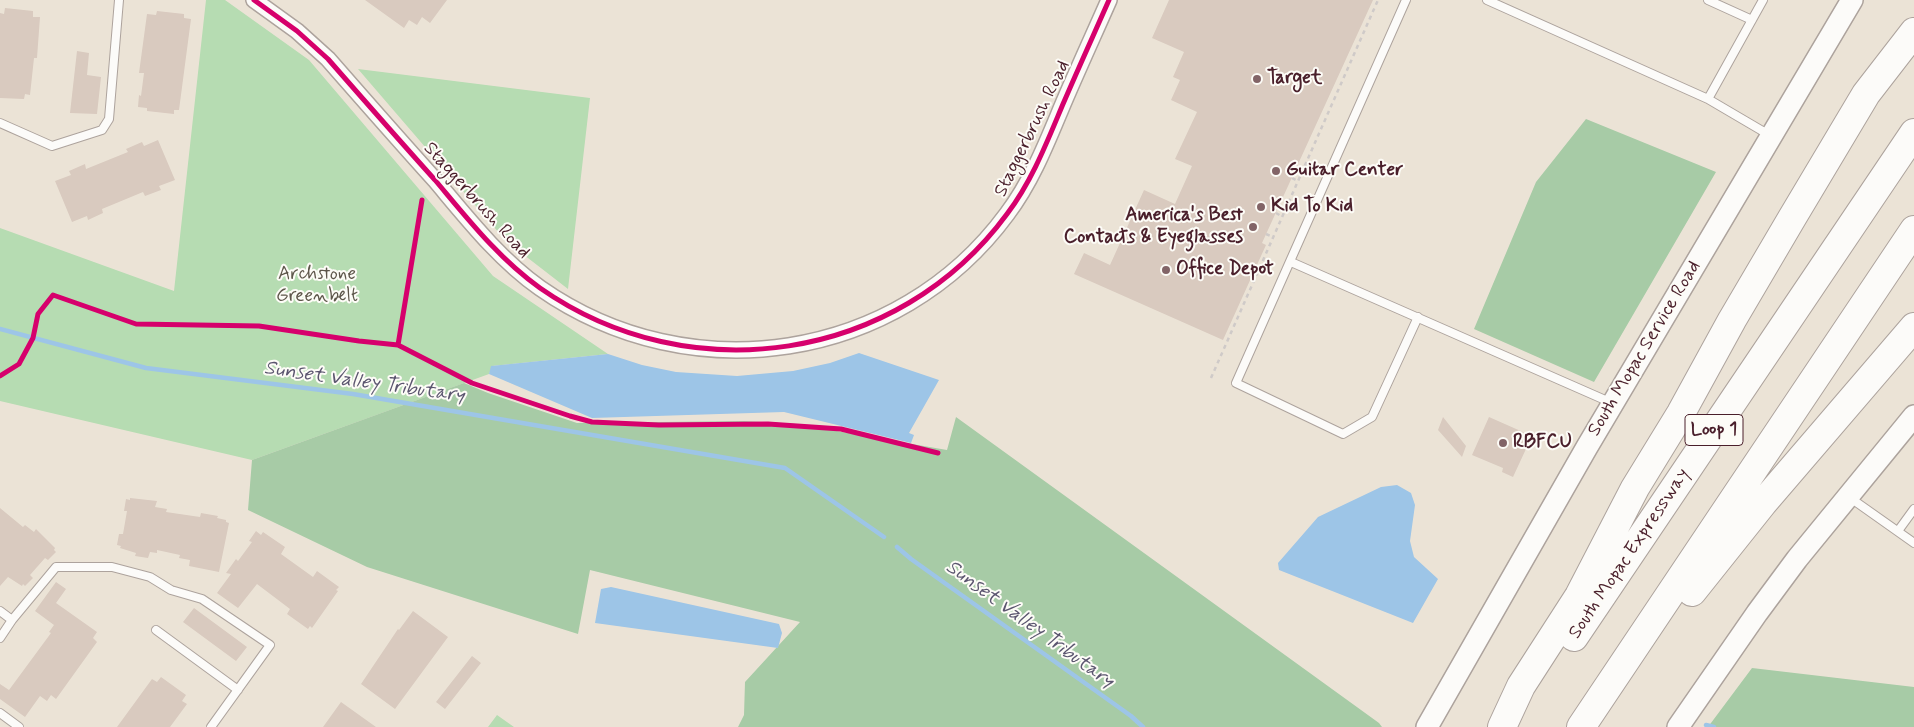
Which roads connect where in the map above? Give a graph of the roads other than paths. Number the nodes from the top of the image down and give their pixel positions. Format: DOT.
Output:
graph roads {
  1 [pos="119,0"];
  2 [pos="254,0"];
  3 [pos="1109,0"];
  4 [pos="1406,0"];
  5 [pos="1487,0"];
  6 [pos="1708,0"];
  7 [pos="1763,0"];
  8 [pos="1852,0"];
  9 [pos="1752,20"];
  10 [pos="1914,32"];
  11 [pos="1708,99"];
  12 [pos="0,123"];
  13 [pos="1914,132"];
  14 [pos="1772,136"];
  15 [pos="1914,230"];
  16 [pos="1291,262"];
  17 [pos="1418,317"];
  18 [pos="1914,327"];
  19 [pos="1612,404"];
  20 [pos="1914,416"];
  21 [pos="1848,496"];
  22 [pos="1914,508"];
  23 [pos="1898,531"];
  24 [pos="1914,543"];
  25 [pos="0,611"];
  26 [pos="12,620"];
  27 [pos="156,630"];
  28 [pos="0,638"];
  29 [pos="1608,689"];
  30 [pos="238,690"];
  31 [pos="0,713"];
  32 [pos="19,727"];
  33 [pos="212,727"];
  34 [pos="1427,727"];
  35 [pos="1502,727"];
  36 [pos="1513,727"];
  37 [pos="1581,727"];
  38 [pos="1678,727"];
  1 -- 12 [label="lane"];
  2 -- 3 [label="street, Staggerbrush Road"];
  4 -- 16 [label="lane"];
  5 -- 11 [label="lane"];
  6 -- 9 [label="lane"];
  7 -- 9 [label="lane"];
  8 -- 14 [label="main road, South Mopac Service Road"];
  9 -- 11 [label="lane"];
  10 -- 35 [label="highway"];
  11 -- 14 [label="lane"];
  13 -- 36 [label="highway, South Mopac Expressway / Loop 1"];
  14 -- 19 [label="main road, South Mopac Service Road"];
  15 -- 29 [label="highway, Loop 1"];
  16 -- 17 [label="lane"];
  16 -- 17 [label="lane"];
  17 -- 19 [label="lane"];
  18 -- 29 [label="highway"];
  19 -- 34 [label="main road, South Mopac Service Road"];
  20 -- 21 [label="main road"];
  21 -- 23 [label="lane"];
  21 -- 38 [label="main road"];
  22 -- 23 [label="lane"];
  23 -- 24 [label="lane"];
  25 -- 26 [label="lane"];
  26 -- 28 [label="lane"];
  26 -- 30 [label="lane"];
  27 -- 30 [label="lane"];
  29 -- 37 [label="highway, Loop 1"];
  30 -- 33 [label="lane"];
  31 -- 32 [label="lane"];
}
